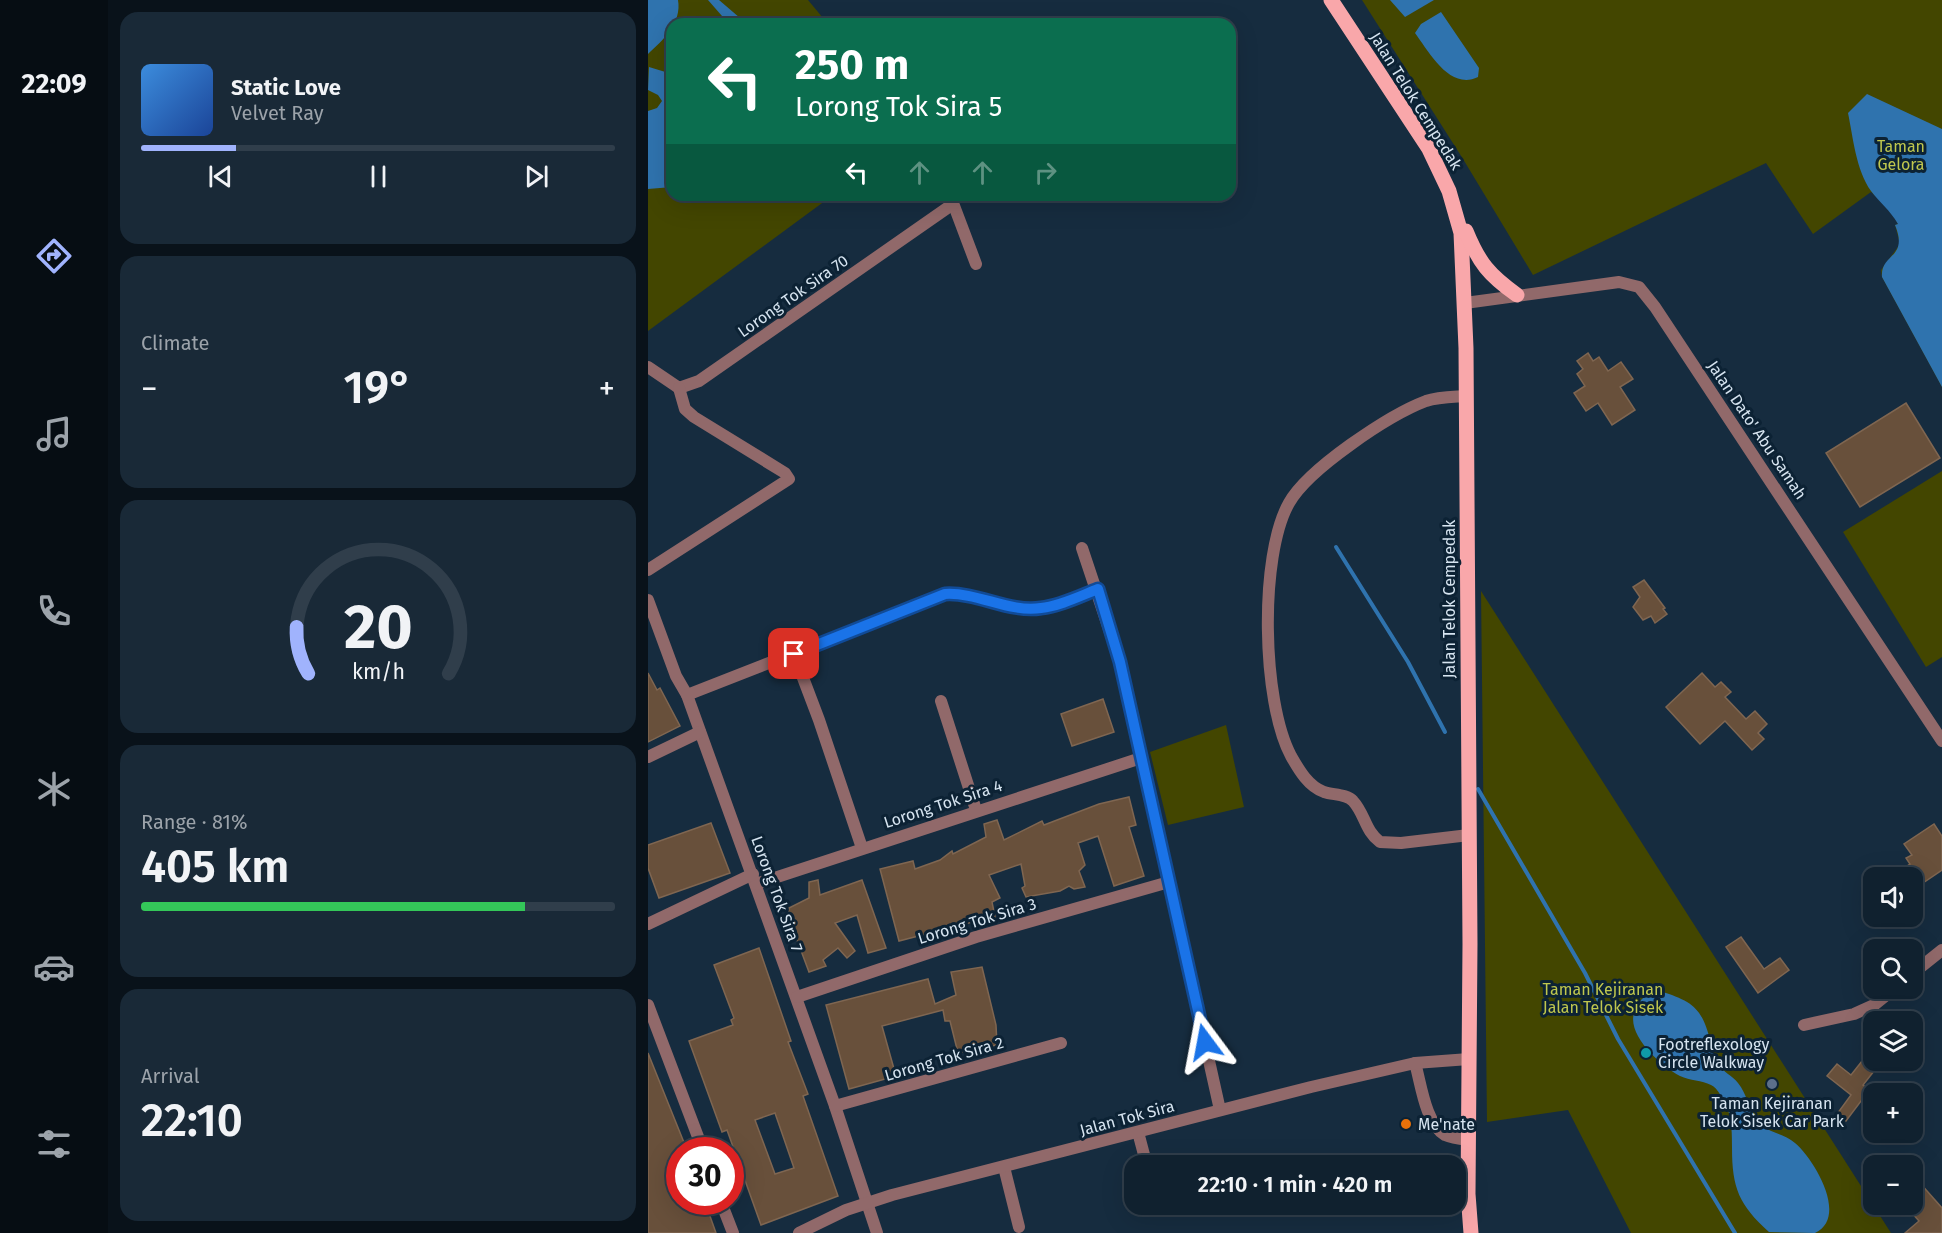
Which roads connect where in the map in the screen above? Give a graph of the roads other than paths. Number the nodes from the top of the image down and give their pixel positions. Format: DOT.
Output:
graph roads {
  1 [pos="1331,0"];
  2 [pos="948,201"];
  3 [pos="952,201"];
  4 [pos="1457,212"];
  5 [pos="976,264"];
  6 [pos="1517,295"];
  7 [pos="1465,303"];
  8 [pos="648,367"];
  9 [pos="679,388"];
  10 [pos="1466,396"];
  11 [pos="1082,548"];
  12 [pos="648,570"];
  13 [pos="1098,589"];
  14 [pos="648,600"];
  15 [pos="650,615"];
  16 [pos="794,654"];
  17 [pos="687,695"];
  18 [pos="941,701"];
  19 [pos="700,732"];
  20 [pos="1942,741"];
  21 [pos="648,757"];
  22 [pos="1141,758"];
  23 [pos="976,810"];
  24 [pos="1468,835"];
  25 [pos="862,848"];
  26 [pos="755,879"];
  27 [pos="1169,882"];
  28 [pos="648,924"];
  29 [pos="1942,950"];
  30 [pos="1923,965"];
  31 [pos="797,997"];
  32 [pos="1881,999"];
  33 [pos="648,1005"];
  34 [pos="1804,1025"];
  35 [pos="1061,1043"];
  36 [pos="1469,1059"];
  37 [pos="1415,1063"];
  38 [pos="835,1106"];
  39 [pos="1220,1110"];
  40 [pos="1138,1132"];
  41 [pos="698,1137"];
  42 [pos="1469,1140"];
  43 [pos="1144,1155"];
  44 [pos="1004,1167"];
  45 [pos="867,1203"];
  46 [pos="727,1215"];
  47 [pos="1019,1227"];
  48 [pos="733,1233"];
  49 [pos="799,1233"];
  50 [pos="877,1233"];
  51 [pos="1471,1233"];
  1 -- 4 [label="main road, Jalan Telok Cempedak"];
  2 -- 9 [label="street, Lorong Tok Sira 70"];
  3 -- 5 [label="street"];
  4 -- 6 [label="main road"];
  4 -- 7 [label="main road, Jalan Telok Cempedak"];
  6 -- 7 [label="street, Jalan Dato' Abu Samah"];
  6 -- 20 [label="street, Jalan Dato' Abu Samah"];
  7 -- 10 [label="main road, Jalan Telok Cempedak"];
  8 -- 9 [label="street"];
  9 -- 12 [label="street"];
  10 -- 24 [label="main road, Jalan Telok Cempedak"];
  10 -- 24 [label="street"];
  11 -- 13 [label="street"];
  13 -- 16 [label="street"];
  13 -- 22 [label="street"];
  14 -- 15 [label="street, Lorong Tok Sira 7"];
  15 -- 17 [label="street, Lorong Tok Sira 7"];
  16 -- 17 [label="street"];
  16 -- 25 [label="street"];
  17 -- 19 [label="street, Lorong Tok Sira 7"];
  18 -- 23 [label="street"];
  19 -- 21 [label="street"];
  19 -- 26 [label="street, Lorong Tok Sira 7"];
  22 -- 23 [label="street, Lorong Tok Sira 4"];
  22 -- 27 [label="street"];
  23 -- 25 [label="street, Lorong Tok Sira 4"];
  24 -- 36 [label="main road, Jalan Telok Cempedak"];
  25 -- 26 [label="street, Lorong Tok Sira 4"];
  26 -- 28 [label="street, Lorong Tok Sira 4"];
  26 -- 31 [label="street, Lorong Tok Sira 7"];
  27 -- 31 [label="street, Lorong Tok Sira 3"];
  27 -- 39 [label="street"];
  29 -- 30 [label="street"];
  31 -- 38 [label="street, Lorong Tok Sira 7"];
  32 -- 34 [label="street"];
  33 -- 41 [label="street"];
  35 -- 38 [label="street, Lorong Tok Sira 2"];
  36 -- 37 [label="street, Jalan Tok Sira"];
  36 -- 42 [label="main road, Jalan Telok Cempedak"];
  37 -- 39 [label="street, Jalan Tok Sira"];
  37 -- 42 [label="street"];
  38 -- 45 [label="street, Lorong Tok Sira 7"];
  39 -- 40 [label="street, Jalan Tok Sira"];
  40 -- 43 [label="street"];
  40 -- 44 [label="street, Jalan Tok Sira"];
  42 -- 51 [label="main road, Jalan Telok Cempedak"];
  44 -- 45 [label="street, Jalan Tok Sira"];
  44 -- 47 [label="street"];
  45 -- 49 [label="street, Jalan Tok Sira"];
  45 -- 50 [label="street, Lorong Tok Sira 7"];
  46 -- 48 [label="street"];
}
